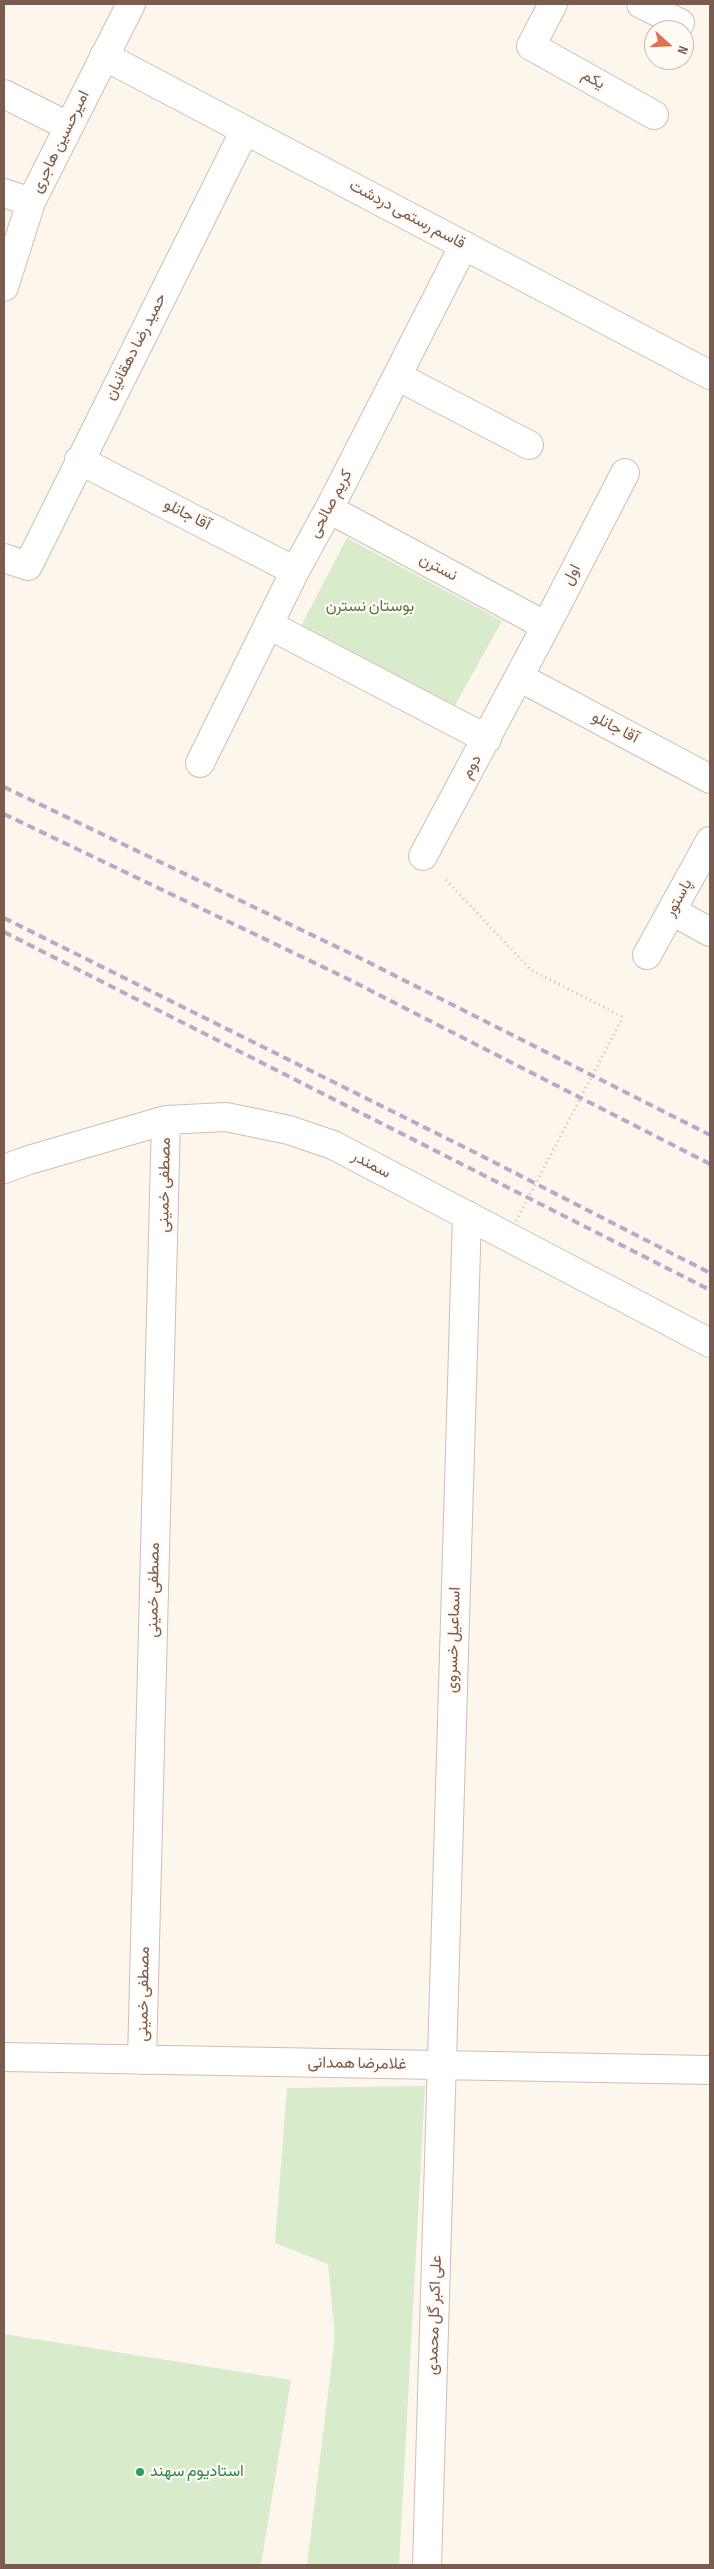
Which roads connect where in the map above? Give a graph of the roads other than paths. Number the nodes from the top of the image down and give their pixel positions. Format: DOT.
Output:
graph roads {
  1 [pos="553,4"];
  2 [pos="641,4"];
  3 [pos="128,5"];
  4 [pos="674,20"];
  5 [pos="104,56"];
  6 [pos="4,94"];
  7 [pos="654,115"];
  8 [pos="68,126"];
  9 [pos="245,130"];
  10 [pos="4,193"];
  11 [pos="31,202"];
  12 [pos="464,245"];
  13 [pos="4,287"];
  14 [pos="710,375"];
  15 [pos="397,376"];
  16 [pos="529,445"];
  17 [pos="79,460"];
  18 [pos="625,473"];
  19 [pos="329,509"];
  20 [pos="16,562"];
  21 [pos="295,571"];
  22 [pos="269,625"];
  23 [pos="546,626"];
  24 [pos="519,676"];
  25 [pos="487,739"];
  26 [pos="200,763"];
  27 [pos="710,779"];
  28 [pos="710,841"];
  29 [pos="423,856"];
  30 [pos="672,911"];
  31 [pos="710,932"];
  32 [pos="647,955"];
  33 [pos="166,1120"];
  34 [pos="4,1169"];
  35 [pos="467,1215"];
  36 [pos="710,1343"];
  37 [pos="4,2057"];
  38 [pos="142,2060"];
  39 [pos="442,2065"];
  40 [pos="710,2070"];
  41 [pos="427,2565"];
  1 -- 7 [label="street, یکم"];
  2 -- 4 [label="street"];
  3 -- 5 [label="street, امیرحسین هاجری"];
  5 -- 8 [label="street, امیرحسین هاجری"];
  5 -- 9 [label="street, قاسم رستمی دردشت"];
  6 -- 8 [label="street"];
  8 -- 11 [label="street, امیرحسین هاجری"];
  9 -- 12 [label="street, قاسم رستمی دردشت"];
  9 -- 17 [label="street, حمید رضا دهقانیان"];
  10 -- 11 [label="street"];
  11 -- 13 [label="street, امیرحسین هاجری"];
  12 -- 14 [label="street, قاسم رستمی دردشت"];
  12 -- 15 [label="street, کریم صالحی"];
  15 -- 16 [label="street"];
  15 -- 19 [label="street, کریم صالحی"];
  17 -- 20 [label="street, حمید رضا دهقانیان"];
  17 -- 21 [label="street, آقا جانلو"];
  18 -- 23 [label="street, اول"];
  19 -- 21 [label="street, کریم صالحی"];
  19 -- 23 [label="street, نسترن"];
  21 -- 22 [label="street, کریم صالحی"];
  22 -- 25 [label="street"];
  22 -- 26 [label="street, کریم صالحی"];
  23 -- 24 [label="street, اول"];
  24 -- 25 [label="street, دوم"];
  24 -- 27 [label="street, آقا جانلو"];
  25 -- 29 [label="street, دوم"];
  28 -- 30 [label="street, پاستور"];
  30 -- 31 [label="street"];
  30 -- 32 [label="street, پاستور"];
  33 -- 34 [label="street, سمندر"];
  33 -- 35 [label="street, سمندر"];
  33 -- 38 [label="street, مصطفی خمینی"];
  35 -- 36 [label="street, سمندر"];
  35 -- 39 [label="street, اسماعیل خسروی"];
  37 -- 38 [label="street, غلامرضا همدانی"];
  38 -- 39 [label="street, غلامرضا همدانی"];
  39 -- 40 [label="street, غلامرضا همدانی"];
  39 -- 41 [label="street, علی اکبر گل محمدی"];
}
